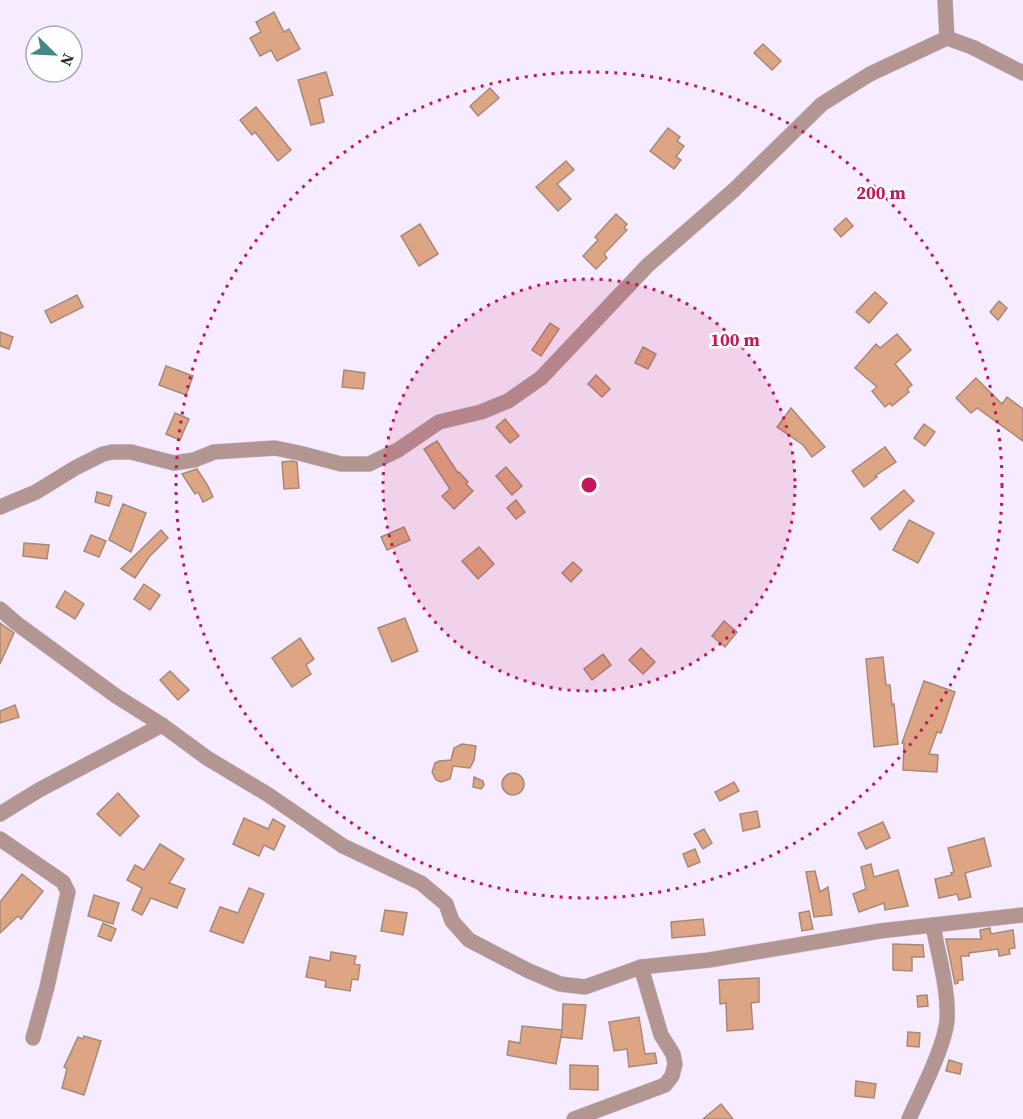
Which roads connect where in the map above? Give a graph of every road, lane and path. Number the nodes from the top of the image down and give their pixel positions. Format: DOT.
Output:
graph roads {
  1 [pos="945,0"];
  2 [pos="947,38"];
  3 [pos="1023,73"];
  4 [pos="0,507"];
  5 [pos="0,609"];
  6 [pos="162,725"];
  7 [pos="0,814"];
  8 [pos="0,838"];
  9 [pos="1023,915"];
  10 [pos="933,925"];
  11 [pos="641,967"];
  12 [pos="33,1038"];
  13 [pos="574,1119"];
  14 [pos="909,1119"];
  1 -- 2 [label="street"];
  2 -- 3 [label="street"];
  2 -- 4 [label="street"];
  5 -- 6 [label="street"];
  6 -- 7 [label="street"];
  6 -- 11 [label="street"];
  8 -- 12 [label="street"];
  9 -- 10 [label="street"];
  10 -- 11 [label="street"];
  10 -- 14 [label="street"];
  11 -- 13 [label="street"];
}
